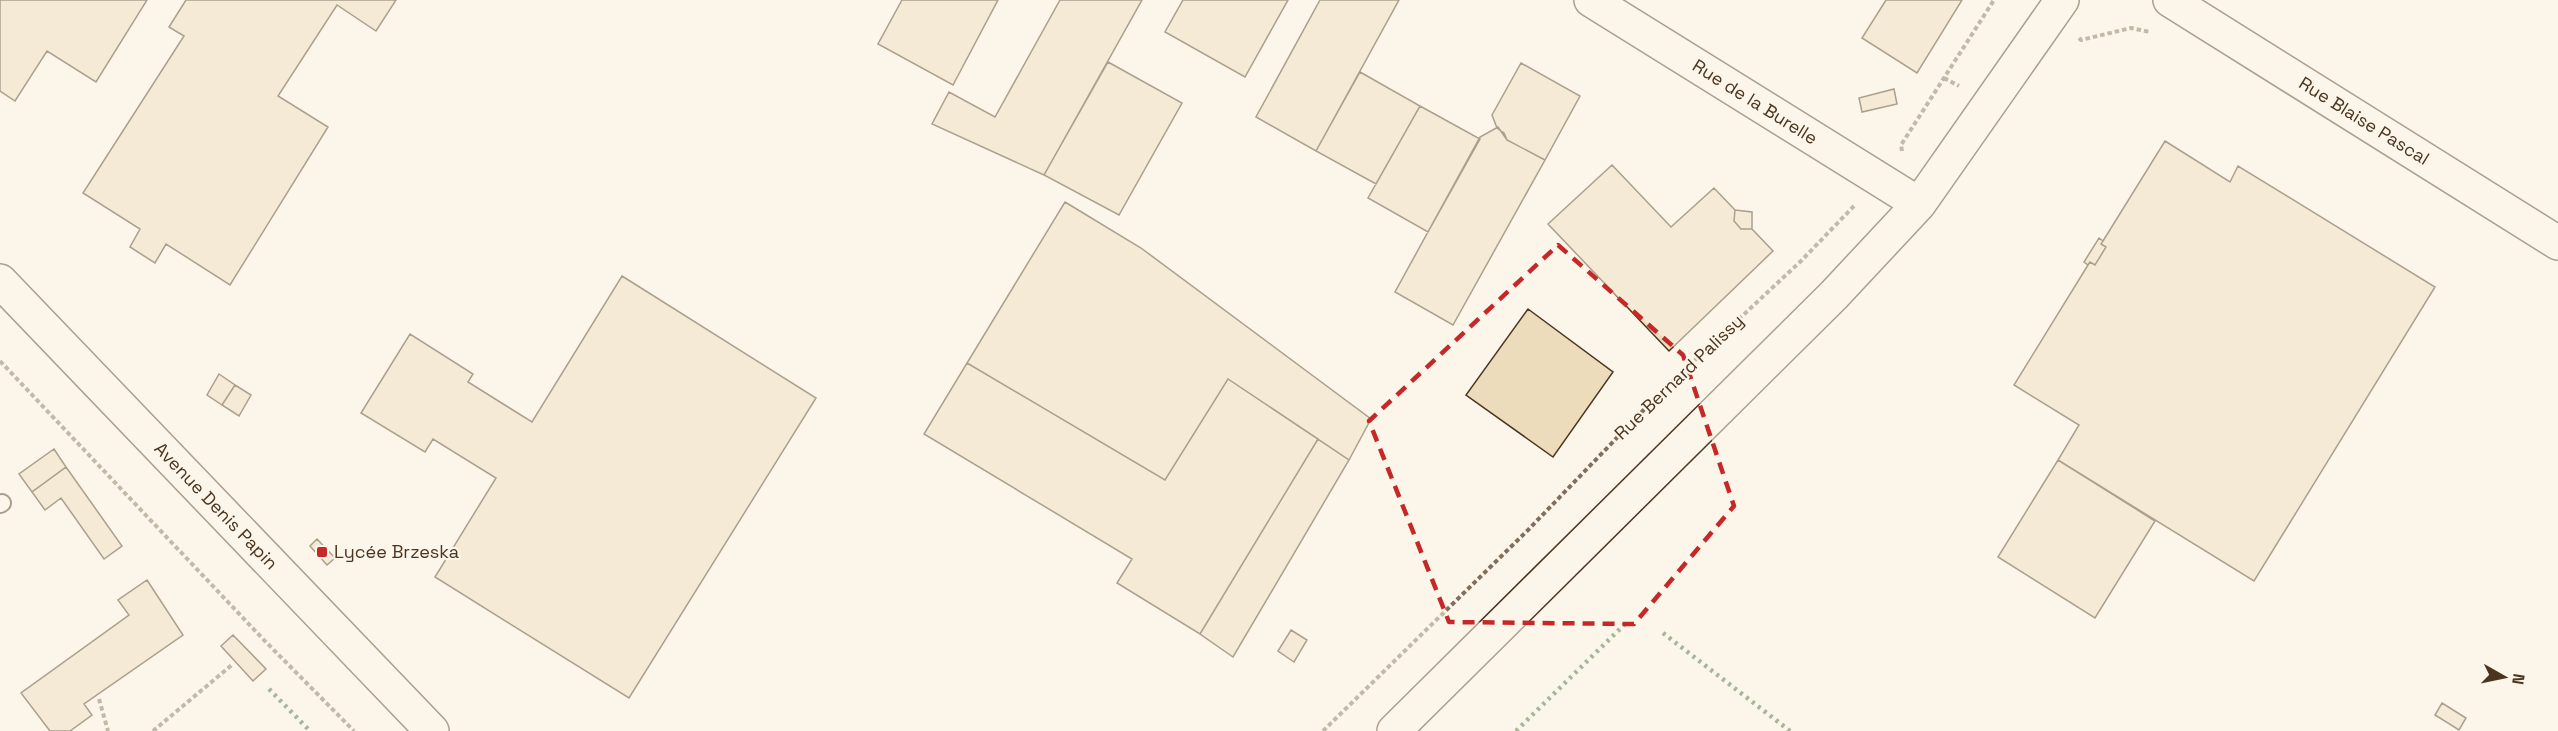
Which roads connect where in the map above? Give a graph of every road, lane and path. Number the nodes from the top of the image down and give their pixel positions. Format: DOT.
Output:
graph roads {
  1 [pos="1591,0"];
  2 [pos="1994,0"];
  3 [pos="2062,0"];
  4 [pos="2170,0"];
  5 [pos="1884,182"];
  6 [pos="1919,204"];
  7 [pos="2558,243"];
  8 [pos="0,281"];
  9 [pos="0,361"];
  10 [pos="234,664"];
  11 [pos="99,699"];
  12 [pos="108,731"];
  13 [pos="153,731"];
  14 [pos="354,731"];
  15 [pos="432,731"];
  16 [pos="1323,731"];
  17 [pos="1394,731"];
  1 -- 5 [label="street, Rue de la Burelle"];
  2 -- 5 [label="path, Rue Bernard Palissy"];
  3 -- 6 [label="street"];
  4 -- 7 [label="street, Rue Blaise Pascal"];
  5 -- 6 [label="street, Rue de la Burelle"];
  5 -- 16 [label="path, Rue Bernard Palissy"];
  6 -- 17 [label="street"];
  8 -- 15 [label="street, Avenue Denis Papin"];
  9 -- 14 [label="path"];
  10 -- 13 [label="path"];
  11 -- 12 [label="path"];
}
